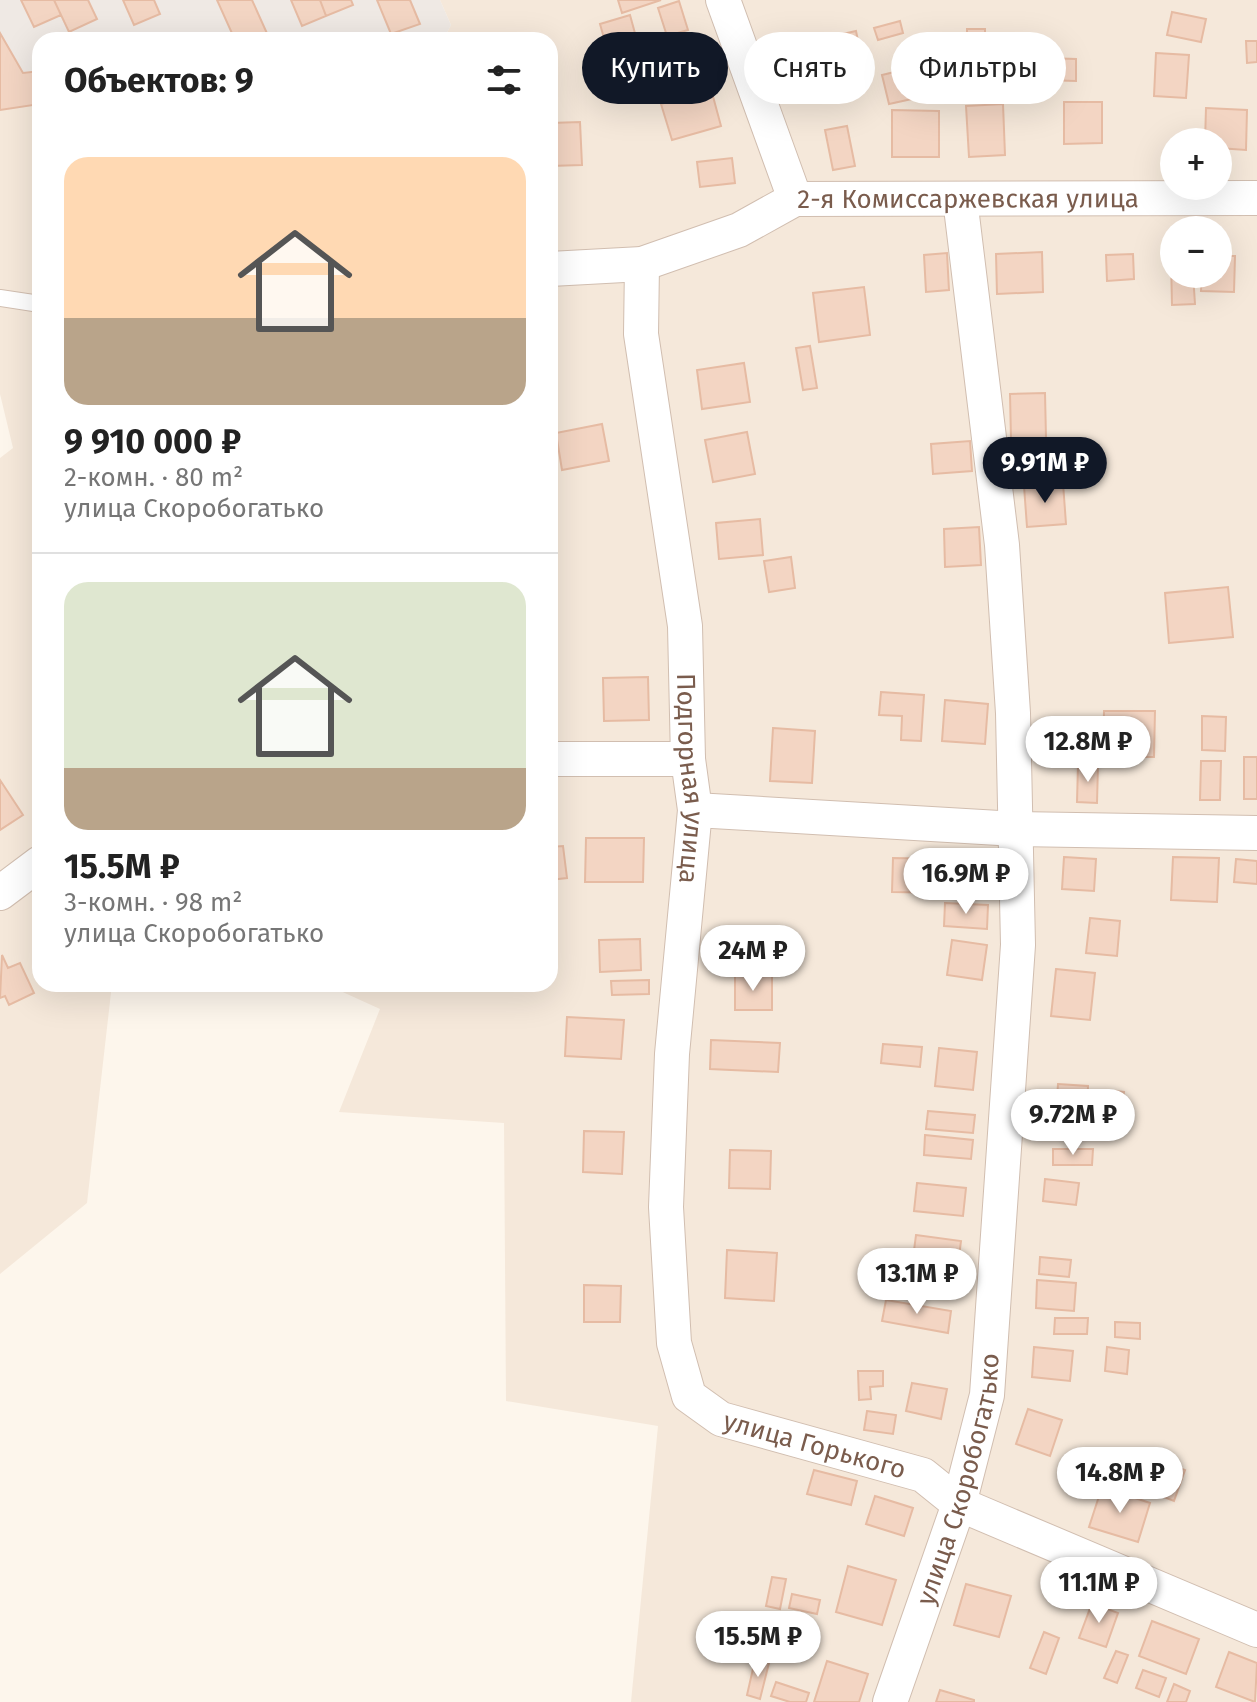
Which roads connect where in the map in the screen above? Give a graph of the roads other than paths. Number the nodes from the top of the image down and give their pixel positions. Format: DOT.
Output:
graph roads {
  1 [pos="723,0"];
  2 [pos="1257,198"];
  3 [pos="795,199"];
  4 [pos="960,199"];
  5 [pos="642,264"];
  6 [pos="558,269"];
  7 [pos="0,298"];
  8 [pos="32,303"];
  9 [pos="558,759"];
  10 [pos="688,759"];
  11 [pos="695,810"];
  12 [pos="1016,829"];
  13 [pos="1257,833"];
  14 [pos="32,869"];
  15 [pos="0,893"];
  16 [pos="674,1343"];
  17 [pos="959,1504"];
  18 [pos="1257,1630"];
  19 [pos="890,1702"];
  1 -- 3 [label="street"];
  2 -- 4 [label="street, 2-я Комиссаржевская улица"];
  3 -- 4 [label="street, 2-я Комиссаржевская улица"];
  3 -- 5 [label="street, 2-я Комиссаржевская улица"];
  4 -- 12 [label="street, улица Скоробогатько"];
  5 -- 6 [label="street, 2-я Комиссаржевская улица"];
  5 -- 10 [label="street, Подгорная улица"];
  7 -- 8 [label="lane"];
  9 -- 10 [label="street"];
  10 -- 11 [label="street, Подгорная улица"];
  11 -- 12 [label="street"];
  11 -- 16 [label="street, Подгорная улица"];
  12 -- 13 [label="street"];
  12 -- 17 [label="street, улица Скоробогатько"];
  14 -- 15 [label="street"];
  16 -- 17 [label="street, улица Горького"];
  17 -- 18 [label="street, улица Горького"];
  17 -- 19 [label="street, улица Скоробогатько"];
}
